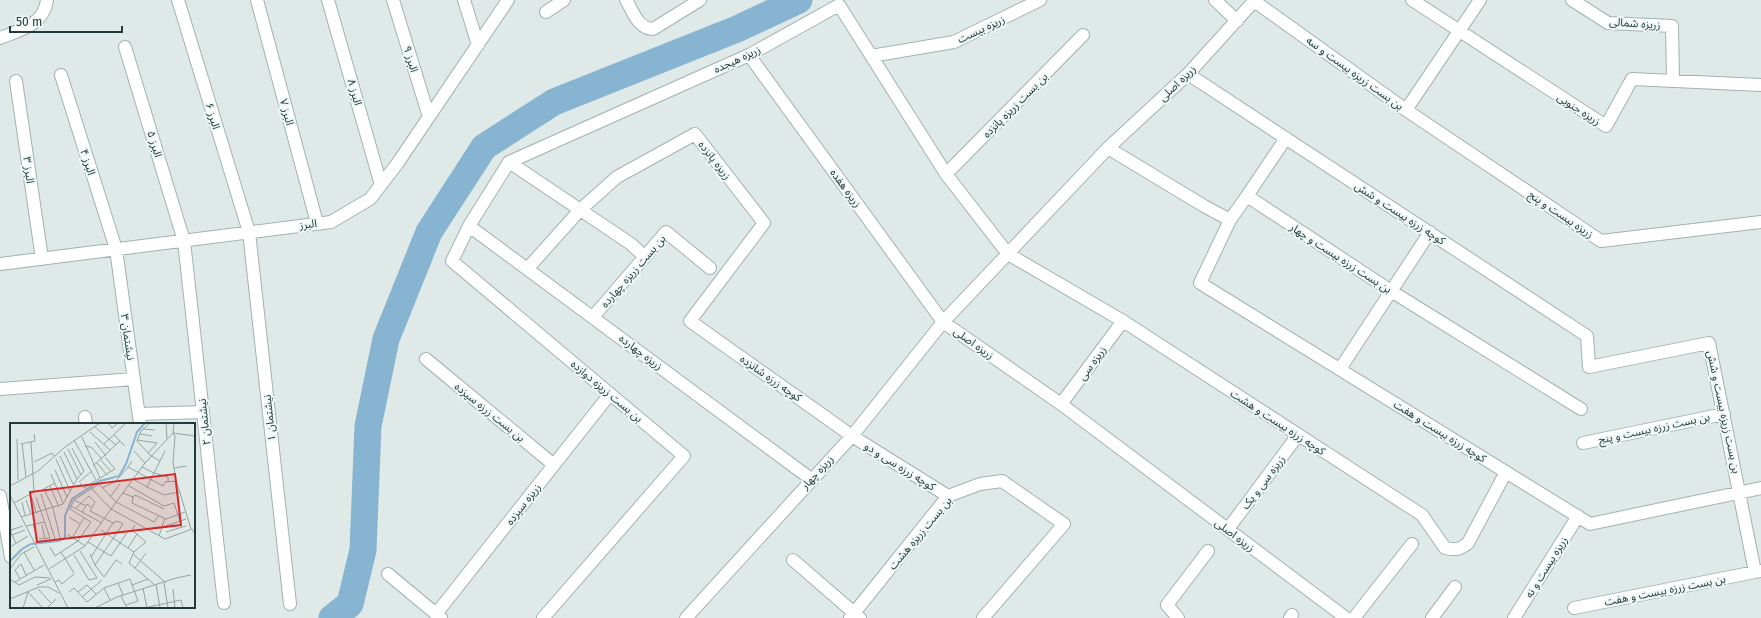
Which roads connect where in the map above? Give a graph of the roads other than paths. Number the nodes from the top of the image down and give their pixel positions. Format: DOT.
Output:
graph roads {
  1 [pos="47,0"];
  2 [pos="178,0"];
  3 [pos="256,0"];
  4 [pos="328,0"];
  5 [pos="393,0"];
  6 [pos="464,0"];
  7 [pos="508,0"];
  8 [pos="564,0"];
  9 [pos="626,0"];
  10 [pos="700,0"];
  11 [pos="1040,0"];
  12 [pos="1215,0"];
  13 [pos="1255,0"];
  14 [pos="1412,0"];
  15 [pos="1480,0"];
  16 [pos="1572,0"];
  17 [pos="546,12"];
  18 [pos="1237,21"];
  19 [pos="1460,30"];
  20 [pos="1083,36"];
  21 [pos="0,38"];
  22 [pos="478,45"];
  23 [pos="125,47"];
  24 [pos="749,54"];
  25 [pos="871,56"];
  26 [pos="1188,74"];
  27 [pos="60,75"];
  28 [pos="16,81"];
  29 [pos="1673,81"];
  30 [pos="1761,85"];
  31 [pos="1406,110"];
  32 [pos="429,117"];
  33 [pos="1286,138"];
  34 [pos="1108,148"];
  35 [pos="509,162"];
  36 [pos="946,174"];
  37 [pos="381,185"];
  38 [pos="1247,196"];
  39 [pos="580,210"];
  40 [pos="1230,220"];
  41 [pos="1761,222"];
  42 [pos="317,223"];
  43 [pos="469,226"];
  44 [pos="249,232"];
  45 [pos="1430,232"];
  46 [pos="184,241"];
  47 [pos="116,250"];
  48 [pos="1008,254"];
  49 [pos="644,257"];
  50 [pos="42,259"];
  51 [pos="0,264"];
  52 [pos="528,268"];
  53 [pos="710,268"];
  54 [pos="1391,291"];
  55 [pos="593,317"];
  56 [pos="690,321"];
  57 [pos="1123,321"];
  58 [pos="943,322"];
  59 [pos="426,359"];
  60 [pos="1589,366"];
  61 [pos="1340,370"];
  62 [pos="134,379"];
  63 [pos="0,389"];
  64 [pos="610,394"];
  65 [pos="1061,404"];
  66 [pos="1580,409"];
  67 [pos="203,412"];
  68 [pos="1724,414"];
  69 [pos="139,419"];
  70 [pos="1298,435"];
  71 [pos="852,436"];
  72 [pos="1583,443"];
  73 [pos="554,465"];
  74 [pos="1506,472"];
  75 [pos="811,479"];
  76 [pos="1761,488"];
  77 [pos="1740,493"];
  78 [pos="0,496"];
  79 [pos="948,496"];
  80 [pos="1578,516"];
  81 [pos="1228,529"];
  82 [pos="1412,544"];
  83 [pos="10,551"];
  84 [pos="1208,551"];
  85 [pos="792,560"];
  86 [pos="1758,571"];
  87 [pos="388,574"];
  88 [pos="1455,587"];
  89 [pos="224,603"];
  90 [pos="290,604"];
  91 [pos="1574,608"];
  92 [pos="438,616"];
  93 [pos="855,616"];
  94 [pos="542,618"];
  95 [pos="686,618"];
  96 [pos="983,618"];
  97 [pos="1178,618"];
  98 [pos="1346,618"];
  99 [pos="1354,618"];
  100 [pos="1432,618"];
  101 [pos="1514,618"];
  1 -- 21 [label="street"];
  2 -- 44 [label="street, البرز ۶"];
  3 -- 42 [label="street, البرز ۷"];
  4 -- 37 [label="street, البرز ۸"];
  5 -- 32 [label="street, البرز ۹"];
  6 -- 22 [label="street"];
  7 -- 22 [label="street, البرز"];
  8 -- 17 [label="street"];
  9 -- 10 [label="street"];
  11 -- 25 [label="street, زریزه بیست"];
  12 -- 18 [label="street"];
  13 -- 18 [label="street, زریزه اصلی"];
  13 -- 31 [label="street, بن بست زریزه بیست و سه"];
  14 -- 19 [label="street"];
  15 -- 19 [label="street, بن بست زریزه بیست و سه"];
  16 -- 29 [label="street, زریزه شمالی"];
  18 -- 26 [label="street, زریزه اصلی"];
  19 -- 29 [label="street, زریزه جنوبی"];
  19 -- 31 [label="street, بن بست زریزه بیست و سه"];
  20 -- 36 [label="street, بن بست زریزه پانزده"];
  22 -- 32 [label="street, البرز"];
  23 -- 46 [label="street, البرز ۵"];
  24 -- 25 [label="street, زریزه هیجده"];
  24 -- 35 [label="street, زریزه هیجده"];
  24 -- 58 [label="street, زریزه هفده"];
  25 -- 36 [label="street, زریزه هیجده"];
  26 -- 33 [label="street, کوچه زرزه بیست و شش"];
  26 -- 34 [label="street, زریزه اصلی"];
  27 -- 47 [label="street, البرز ۴"];
  28 -- 50 [label="street, البرز ۳"];
  29 -- 30 [label="street, زریزه جنوبی"];
  31 -- 41 [label="street, زریزه بیست و پنج"];
  32 -- 37 [label="street, البرز"];
  33 -- 38 [label="street"];
  33 -- 45 [label="street, کوچه زرزه بیست و شش"];
  34 -- 40 [label="street"];
  34 -- 48 [label="street, زریزه اصلی"];
  35 -- 39 [label="street"];
  35 -- 43 [label="street, بن بست زریزه دوازده"];
  36 -- 48 [label="street, زریزه هیجده"];
  37 -- 42 [label="street, البرز"];
  38 -- 40 [label="street"];
  38 -- 54 [label="street, بن بست زرزه بیست و چهار"];
  39 -- 49 [label="street"];
  39 -- 52 [label="street, زریزه پانزده"];
  39 -- 56 [label="street, زریزه پانزده"];
  40 -- 61 [label="street, کوچه زرزه بیست و هفت"];
  42 -- 44 [label="street, البرز"];
  43 -- 52 [label="street, زریزه چهارده"];
  43 -- 64 [label="street, بن بست زریزه دوازده"];
  44 -- 46 [label="street, البرز"];
  44 -- 90 [label="street, نيشتمان ۱"];
  45 -- 54 [label="street"];
  45 -- 60 [label="street, کوچه زرزه بیست و شش"];
  46 -- 47 [label="street, البرز"];
  46 -- 67 [label="street, نيشتمان ۲"];
  47 -- 50 [label="street, البرز"];
  47 -- 62 [label="street, نيشتمان ۳"];
  48 -- 57 [label="street, کوچه زرزه بیست و هشت"];
  48 -- 58 [label="street, زریزه اصلی"];
  49 -- 53 [label="street, بن بست زریزه چهارده"];
  49 -- 55 [label="street, بن بست زریزه چهارده"];
  50 -- 51 [label="street, البرز"];
  52 -- 55 [label="street, زریزه چهارده"];
  54 -- 61 [label="street"];
  54 -- 66 [label="street, بن بست زرزه بیست و چهار"];
  55 -- 75 [label="street, زریزه چهارده"];
  56 -- 71 [label="street, کوچه زرزه شانزده"];
  57 -- 65 [label="street, زریزه سی"];
  57 -- 70 [label="street, کوچه زرزه بیست و هشت"];
  58 -- 65 [label="street, زریزه اصلی"];
  58 -- 71 [label="street, زریزه چهار"];
  59 -- 73 [label="street, بن بست زرزه سیزده"];
  60 -- 68 [label="street, بن بست زریزه بیست و شش"];
  61 -- 74 [label="street, کوچه زرزه بیست و هفت"];
  62 -- 63 [label="street"];
  62 -- 69 [label="street, نيشتمان ۳"];
  64 -- 73 [label="street, زریزه سیزده"];
  64 -- 94 [label="street, بن بست زریزه دوازده"];
  65 -- 81 [label="street, زریزه اصلی"];
  67 -- 69 [label="street"];
  67 -- 89 [label="street, نيشتمان ۲"];
  68 -- 72 [label="street, بن بست زرزه بیست و پنج"];
  68 -- 77 [label="street, بن بست زریزه بیست و شش"];
  70 -- 74 [label="street, کوچه زرزه بیست و هشت"];
  70 -- 81 [label="street, زریزه سی و یک"];
  71 -- 75 [label="street, زریزه چهار"];
  71 -- 79 [label="street, کوچه زرزه سی و دو"];
  73 -- 92 [label="street, زریزه سیزده"];
  74 -- 80 [label="street, کوچه زرزه بیست و هفت"];
  75 -- 95 [label="street, زریزه چهار"];
  76 -- 77 [label="street, کوچه زرزه بیست و هفت"];
  77 -- 80 [label="street, کوچه زرزه بیست و هفت"];
  77 -- 86 [label="street, بن بست زریزه بیست و شش"];
  78 -- 83 [label="street"];
  79 -- 93 [label="street, بن بست زریزه هشت"];
  79 -- 96 [label="street, بن بست زریزه هشت"];
  80 -- 101 [label="street, زریزه بیست و نه"];
  81 -- 98 [label="street, زریزه اصلی"];
  82 -- 99 [label="street"];
  84 -- 97 [label="street"];
  85 -- 93 [label="street"];
  86 -- 91 [label="street, بن بست زرزه بیست و هفت"];
  87 -- 92 [label="street"];
  88 -- 100 [label="street"];
}
